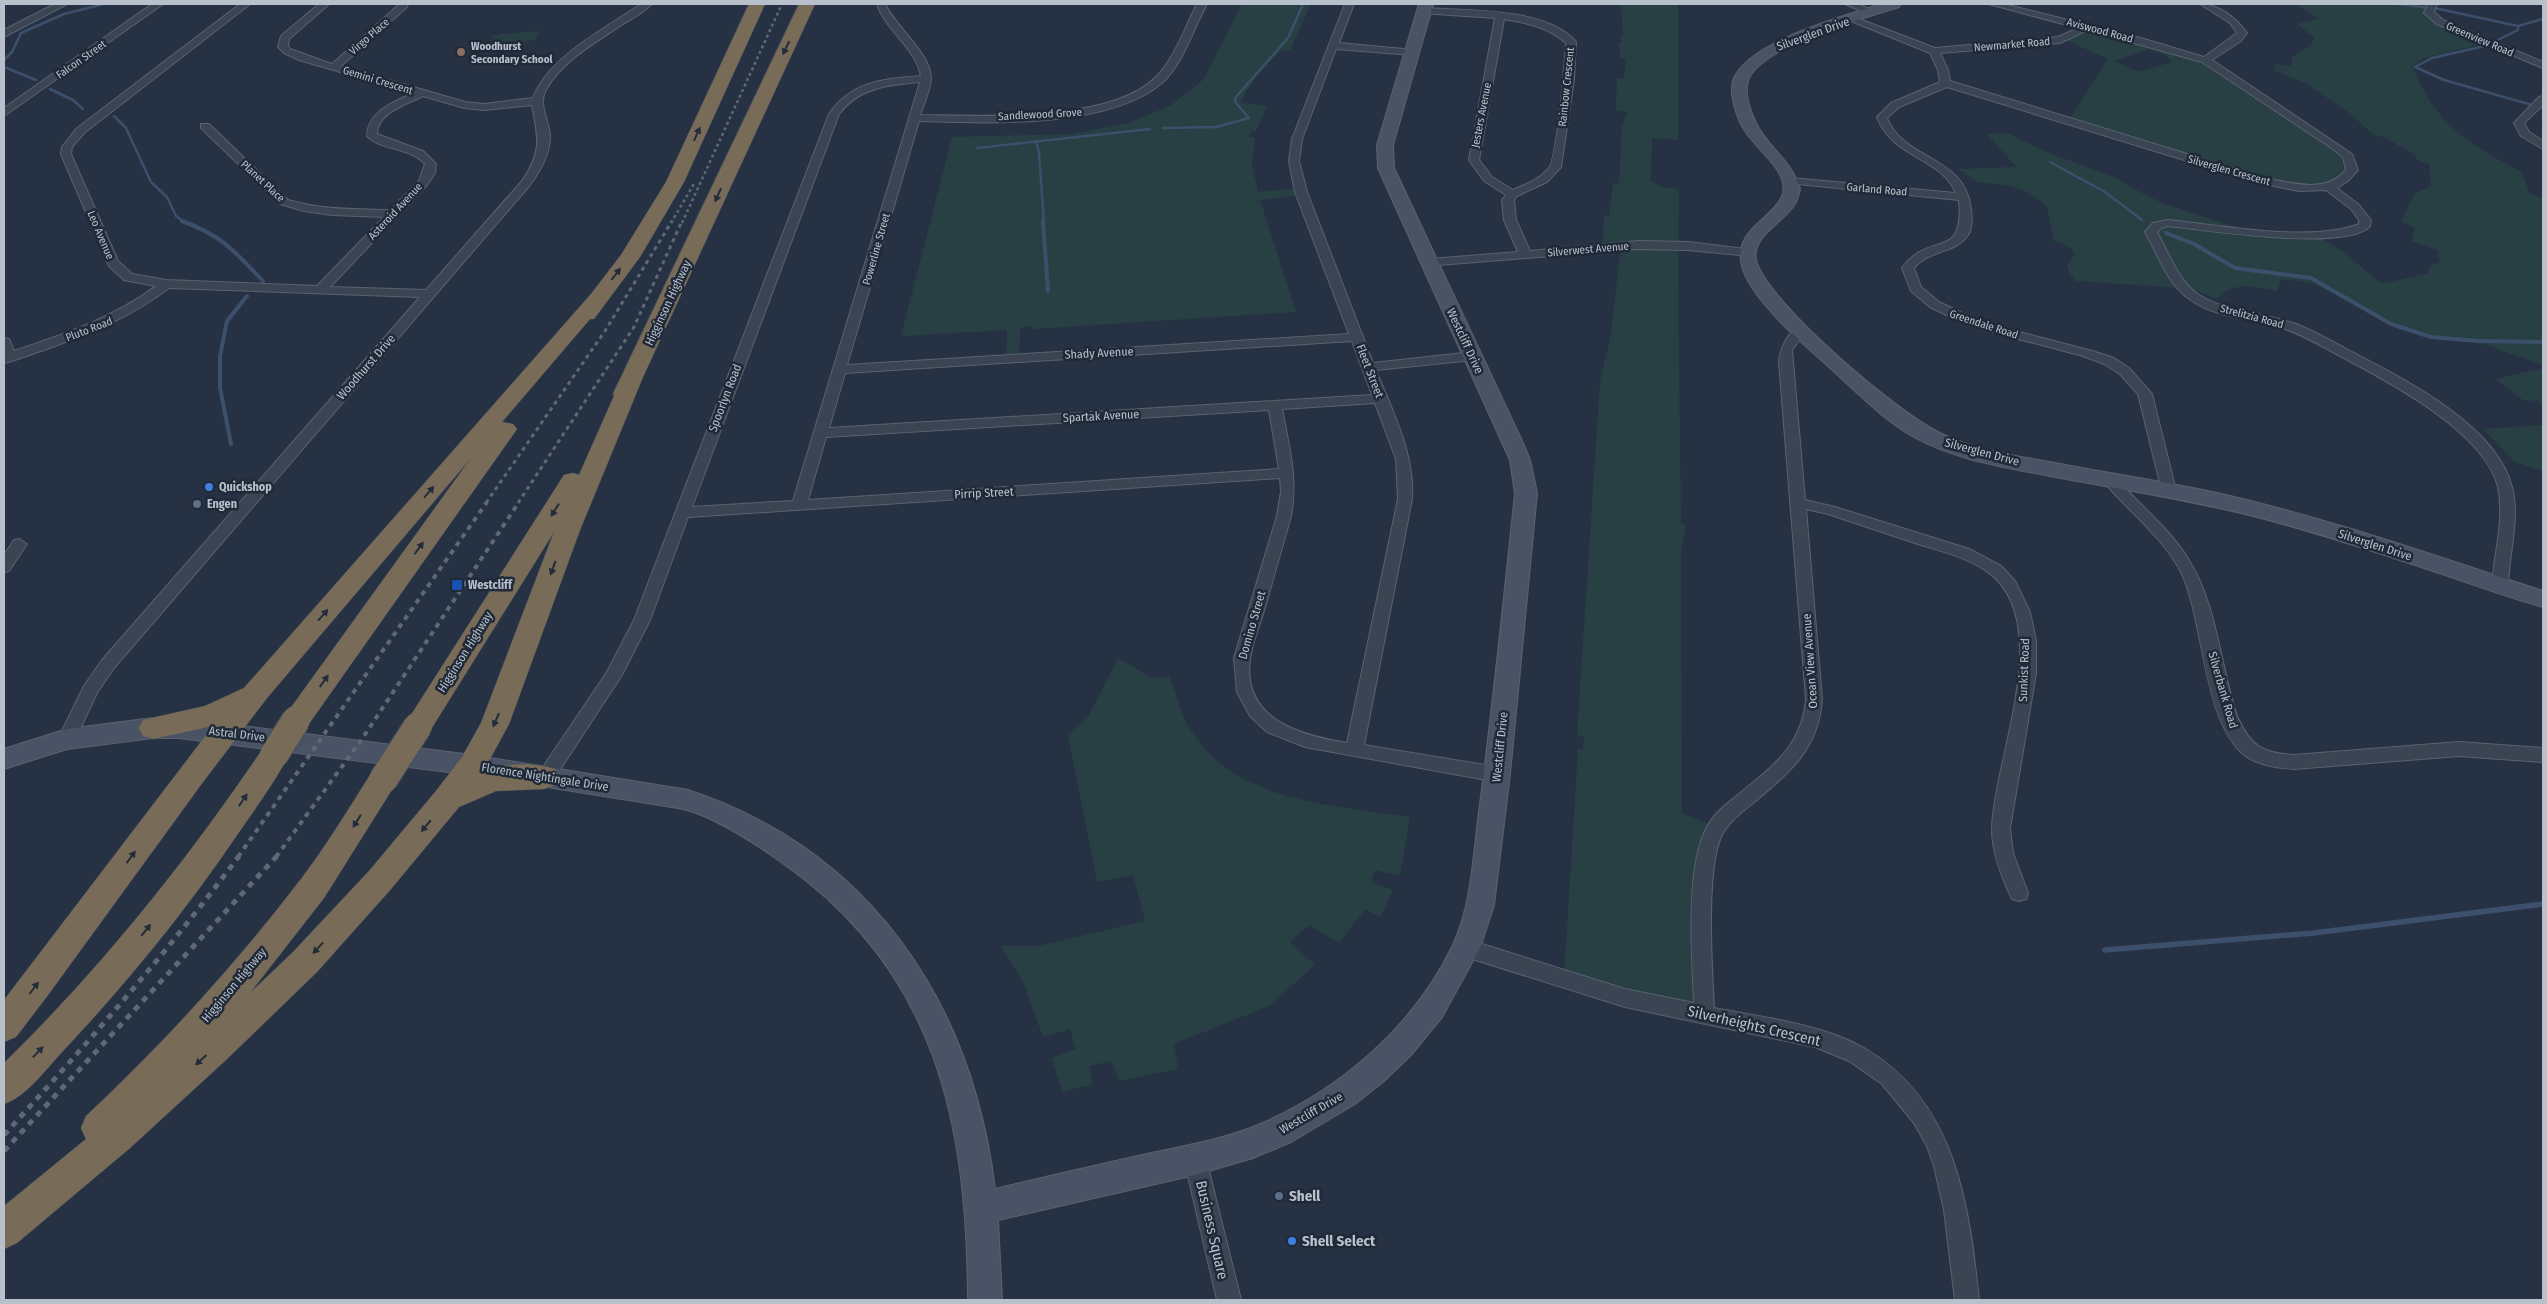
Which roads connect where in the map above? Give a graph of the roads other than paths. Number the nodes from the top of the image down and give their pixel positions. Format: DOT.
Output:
graph roads {
  1 [pos="62,4"];
  2 [pos="158,4"];
  3 [pos="245,4"];
  4 [pos="324,4"];
  5 [pos="647,4"];
  6 [pos="757,4"];
  7 [pos="807,4"];
  8 [pos="881,4"];
  9 [pos="1202,4"];
  10 [pos="1349,4"];
  11 [pos="1894,4"];
  12 [pos="1994,4"];
  13 [pos="2204,4"];
  14 [pos="404,5"];
  15 [pos="2431,6"];
  16 [pos="1425,7"];
  17 [pos="1851,12"];
  18 [pos="1500,18"];
  19 [pos="2087,27"];
  20 [pos="4,34"];
  21 [pos="1334,46"];
  22 [pos="1934,51"];
  23 [pos="1412,52"];
  24 [pos="2205,60"];
  25 [pos="2543,65"];
  26 [pos="334,67"];
  27 [pos="926,79"];
  28 [pos="1945,83"];
  29 [pos="422,93"];
  30 [pos="537,101"];
  31 [pos="2538,103"];
  32 [pos="4,113"];
  33 [pos="915,118"];
  34 [pos="205,126"];
  35 [pos="2543,146"];
  36 [pos="1791,181"];
  37 [pos="2329,188"];
  38 [pos="1513,194"];
  39 [pos="1964,197"];
  40 [pos="393,214"];
  41 [pos="1746,253"];
  42 [pos="1525,254"];
  43 [pos="1430,263"];
  44 [pos="166,284"];
  45 [pos="320,290"];
  46 [pos="431,294"];
  47 [pos="596,299"];
  48 [pos="1800,332"];
  49 [pos="1357,337"];
  50 [pos="4,342"];
  51 [pos="1473,356"];
  52 [pos="6,358"];
  53 [pos="1369,367"];
  54 [pos="840,369"];
  55 [pos="633,378"];
  56 [pos="1381,399"];
  57 [pos="1275,406"];
  58 [pos="822,433"];
  59 [pos="1287,473"];
  60 [pos="2111,480"];
  61 [pos="2169,491"];
  62 [pos="1798,503"];
  63 [pos="799,505"];
  64 [pos="682,513"];
  65 [pos="19,544"];
  66 [pos="4,567"];
  67 [pos="2500,585"];
  68 [pos="2543,599"];
  69 [pos="257,690"];
  70 [pos="153,728"];
  71 [pos="223,732"];
  72 [pos="67,739"];
  73 [pos="1354,750"];
  74 [pos="2543,755"];
  75 [pos="4,759"];
  76 [pos="472,765"];
  77 [pos="548,771"];
  78 [pos="1497,774"];
  79 [pos="671,796"];
  80 [pos="447,800"];
  81 [pos="2019,893"];
  82 [pos="1466,948"];
  83 [pos="1704,1013"];
  84 [pos="4,1026"];
  85 [pos="4,1087"];
  86 [pos="1195,1159"];
  87 [pos="981,1208"];
  88 [pos="4,1220"];
  89 [pos="4,1230"];
  90 [pos="985,1300"];
  91 [pos="1228,1300"];
  92 [pos="1967,1300"];
  1 -- 20 [label="street"];
  2 -- 32 [label="street, Falcon Street"];
  3 -- 44 [label="street, Leo Avenue"];
  4 -- 26 [label="street, Gemini Crescent"];
  5 -- 30 [label="street"];
  47 -- 6 [label="highway, one-way"];
  7 -- 55 [label="highway, Higginson Highway, one-way"];
  8 -- 27 [label="street"];
  9 -- 33 [label="street, Sandlewood Grove"];
  10 -- 21 [label="street, Fleet Street"];
  11 -- 17 [label="street, Silverglen Drive"];
  12 -- 19 [label="street, Aviswood Road"];
  13 -- 24 [label="street"];
  14 -- 26 [label="street, Virgo Place"];
  15 -- 25 [label="street, Greenview Road"];
  16 -- 18 [label="street, Rainbow Crescent"];
  16 -- 23 [label="street, Westcliff Drive"];
  17 -- 22 [label="street"];
  17 -- 36 [label="street, Silverglen Drive"];
  18 -- 38 [label="street, Jesters Avenue"];
  18 -- 38 [label="street, Rainbow Crescent"];
  19 -- 22 [label="street, Newmarket Road"];
  19 -- 24 [label="street, Aviswood Road"];
  21 -- 23 [label="street"];
  21 -- 49 [label="street, Fleet Street"];
  22 -- 28 [label="street"];
  23 -- 43 [label="street, Westcliff Drive"];
  24 -- 37 [label="street"];
  26 -- 29 [label="street, Gemini Crescent"];
  27 -- 33 [label="street, Powerline Street"];
  27 -- 64 [label="street, Spoorlyn Road"];
  28 -- 37 [label="street, Silverglen Crescent"];
  28 -- 39 [label="street, Greendale Road"];
  29 -- 30 [label="street, Gemini Crescent"];
  29 -- 40 [label="street, Asteroid Avenue"];
  30 -- 46 [label="street, Woodhurst Drive"];
  31 -- 35 [label="street"];
  33 -- 54 [label="street, Powerline Street"];
  34 -- 40 [label="street, Planet Place"];
  36 -- 39 [label="street, Garland Road"];
  36 -- 41 [label="street"];
  37 -- 67 [label="street, Strelitzia Road"];
  38 -- 42 [label="street"];
  39 -- 61 [label="street, Greendale Road"];
  40 -- 45 [label="street, Asteroid Avenue"];
  41 -- 42 [label="street, Silverwest Avenue"];
  41 -- 48 [label="street, Silverglen Drive"];
  42 -- 43 [label="street, Silverwest Avenue"];
  43 -- 51 [label="street, Westcliff Drive"];
  44 -- 45 [label="street, Leo Avenue"];
  44 -- 52 [label="street, Pluto Road"];
  45 -- 46 [label="street, Leo Avenue"];
  46 -- 72 [label="street, Woodhurst Drive"];
  69 -- 47 [label="highway, one-way"];
  85 -- 47 [label="highway, one-way, bridge"];
  48 -- 60 [label="street, Silverglen Drive"];
  48 -- 62 [label="street, Ocean View Avenue"];
  49 -- 53 [label="street, Fleet Street"];
  49 -- 54 [label="street, Shady Avenue"];
  50 -- 52 [label="street"];
  51 -- 53 [label="street"];
  51 -- 78 [label="street, Westcliff Drive"];
  53 -- 56 [label="street, Fleet Street"];
  54 -- 58 [label="street, Powerline Street"];
  55 -- 76 [label="highway, one-way"];
  55 -- 88 [label="highway, Higginson Highway, one-way, bridge"];
  56 -- 57 [label="street, Spartak Avenue"];
  56 -- 73 [label="street, Fleet Street"];
  57 -- 58 [label="street, Spartak Avenue"];
  57 -- 59 [label="street, Domino Street"];
  58 -- 63 [label="street, Powerline Street"];
  59 -- 63 [label="street, Pirrip Street"];
  59 -- 73 [label="street, Domino Street"];
  60 -- 61 [label="street, Silverglen Drive"];
  60 -- 74 [label="street, Silverbank Road"];
  61 -- 67 [label="street, Silverglen Drive"];
  62 -- 81 [label="street, Sunkist Road"];
  62 -- 83 [label="street, Ocean View Avenue"];
  63 -- 64 [label="street, Pirrip Street"];
  64 -- 77 [label="street, Spoorlyn Road"];
  65 -- 66 [label="street"];
  67 -- 68 [label="street, Silverglen Drive"];
  69 -- 70 [label="highway"];
  69 -- 71 [label="highway"];
  70 -- 71 [label="street, Astral Drive"];
  70 -- 72 [label="street, Astral Drive"];
  71 -- 76 [label="street, Astral Drive"];
  84 -- 71 [label="highway, one-way"];
  72 -- 75 [label="street, Astral Drive"];
  73 -- 78 [label="street, Domino Street"];
  76 -- 77 [label="street, Florence Nightingale Drive"];
  76 -- 80 [label="highway"];
  77 -- 79 [label="street, Florence Nightingale Drive"];
  77 -- 79 [label="street, Florence Nightingale Drive"];
  77 -- 80 [label="highway"];
  78 -- 82 [label="street, Westcliff Drive"];
  79 -- 87 [label="street, Florence Nightingale Drive"];
  80 -- 89 [label="highway, one-way"];
  82 -- 83 [label="street, Silverheights Crescent"];
  82 -- 86 [label="street, Westcliff Drive"];
  83 -- 92 [label="street, Silverheights Crescent"];
  86 -- 87 [label="street, Westcliff Drive"];
  86 -- 91 [label="street, Business Square"];
  87 -- 90 [label="street, Florence Nightingale Drive"];
}
